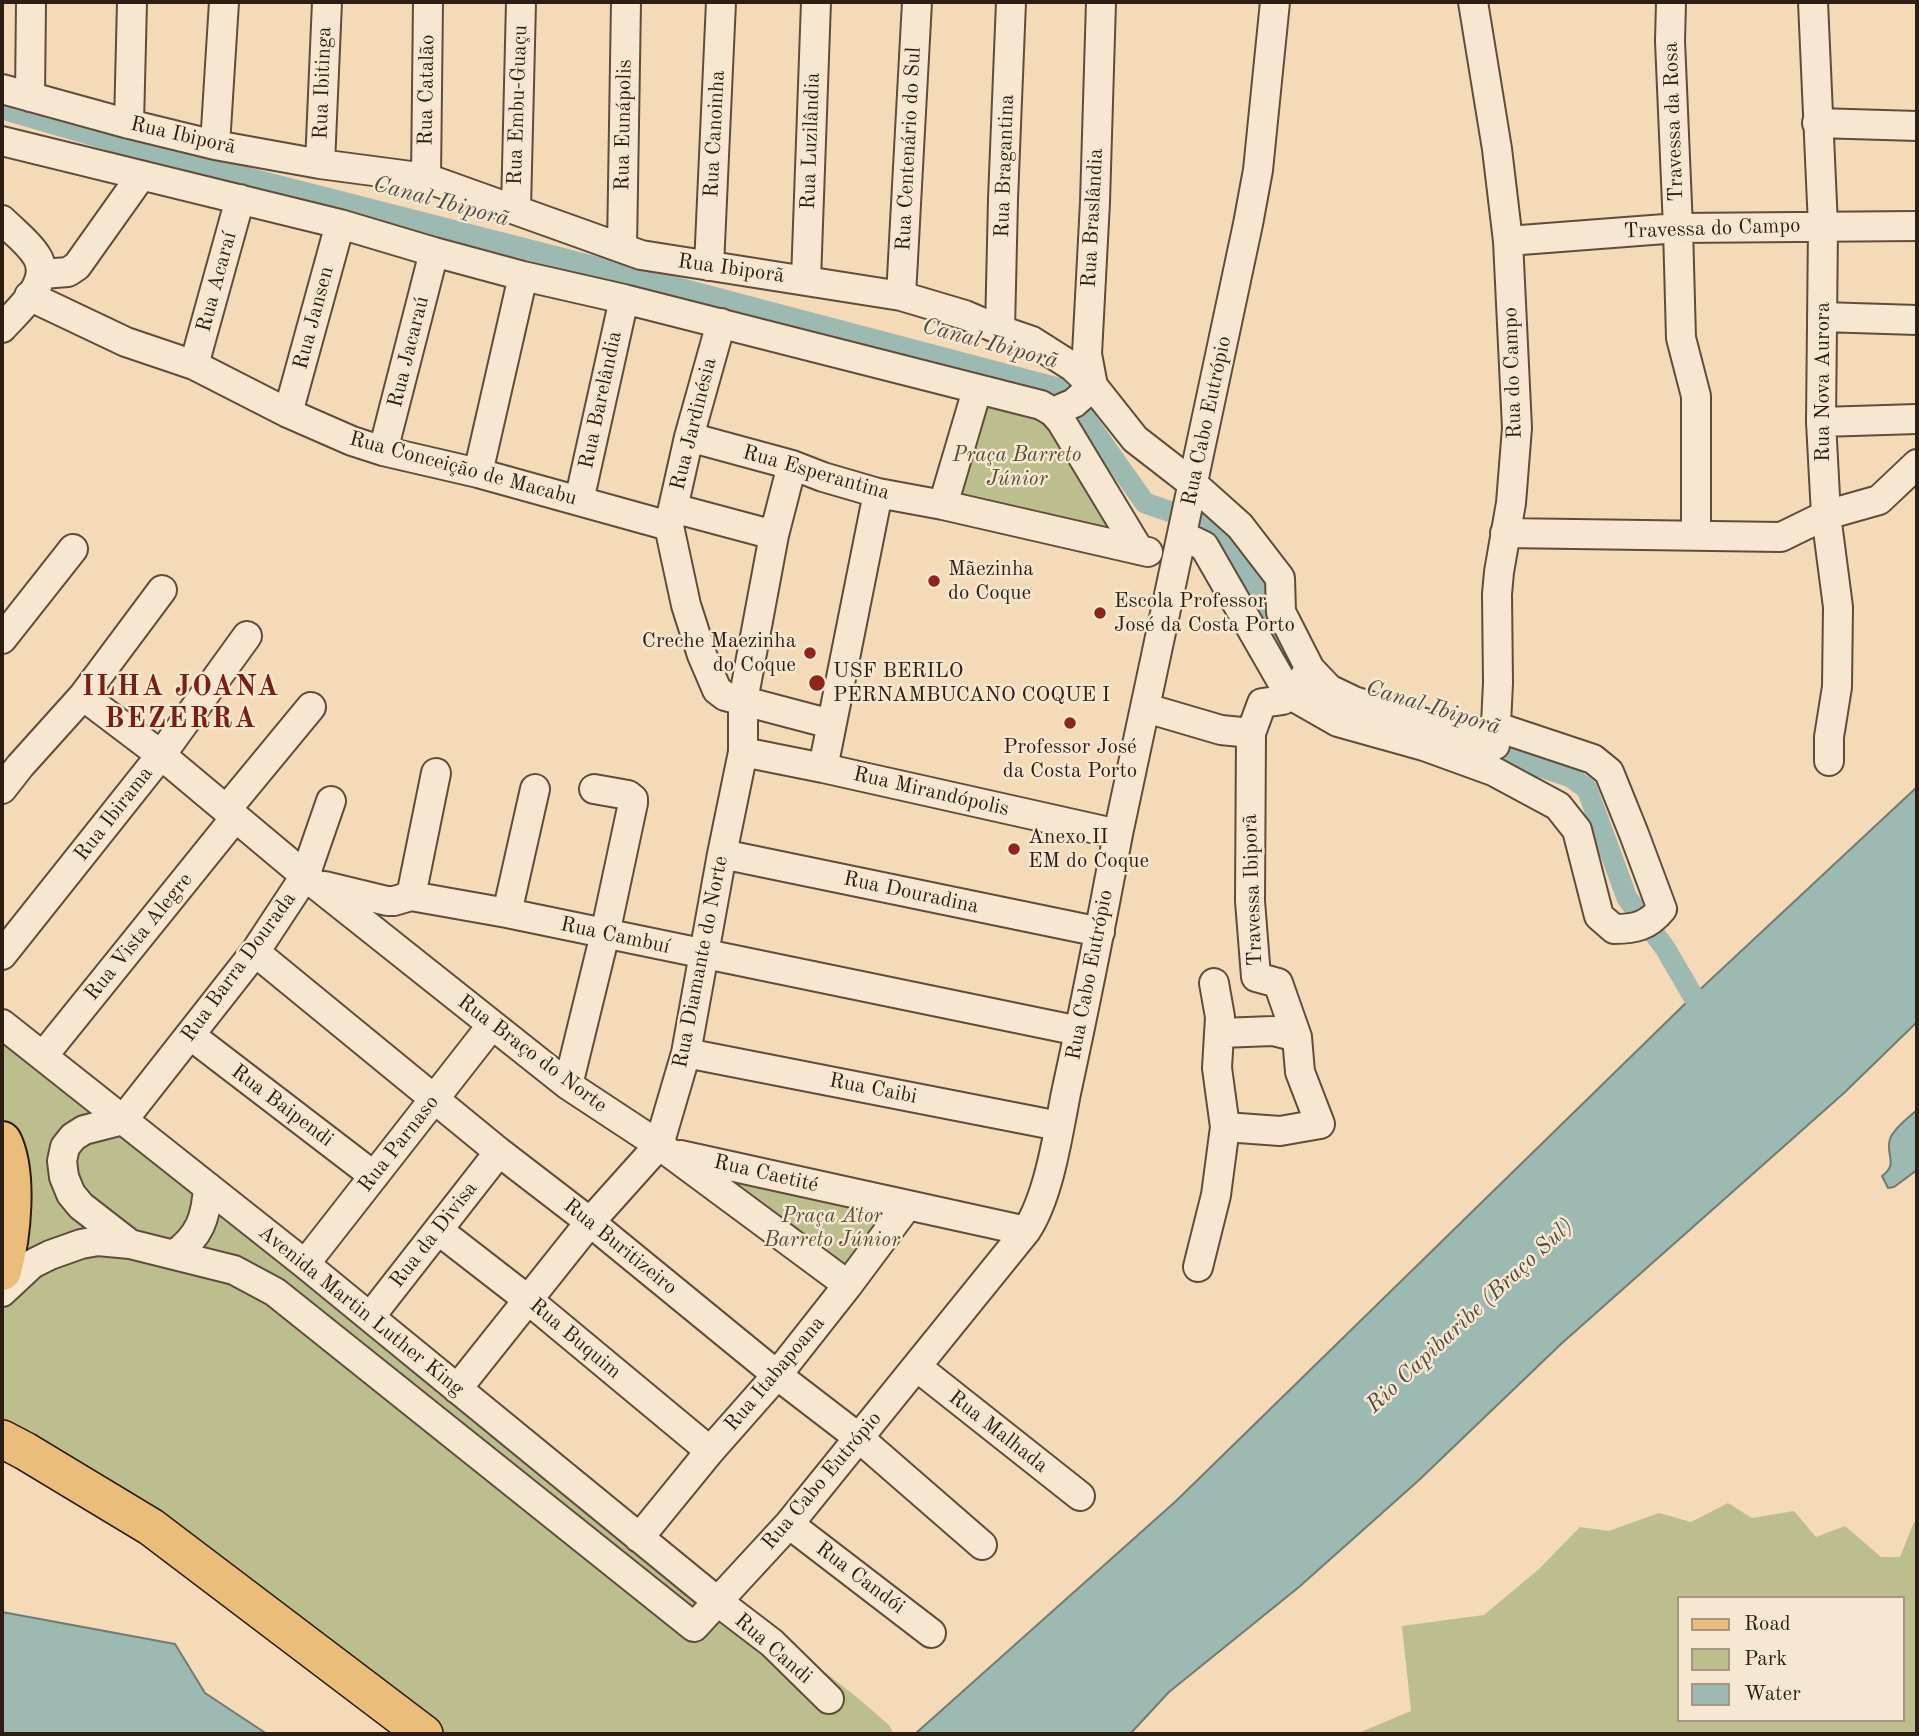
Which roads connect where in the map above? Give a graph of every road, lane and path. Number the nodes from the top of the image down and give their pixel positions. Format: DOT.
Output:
graph roads {
  1 [pos="32,2"];
  2 [pos="132,2"];
  3 [pos="224,2"];
  4 [pos="327,2"];
  5 [pos="428,2"];
  6 [pos="521,2"];
  7 [pos="626,2"];
  8 [pos="721,2"];
  9 [pos="816,2"];
  10 [pos="917,2"];
  11 [pos="1011,2"];
  12 [pos="1101,2"];
  13 [pos="1275,2"];
  14 [pos="1473,2"];
  15 [pos="1671,2"];
  16 [pos="1813,2"];
  17 [pos="2,89"];
  18 [pos="30,97"];
  19 [pos="1817,123"];
  20 [pos="129,124"];
  21 [pos="1917,126"];
  22 [pos="2,141"];
  23 [pos="215,145"];
  24 [pos="320,164"];
  25 [pos="141,176"];
  26 [pos="426,178"];
  27 [pos="240,200"];
  28 [pos="516,209"];
  29 [pos="2,220"];
  30 [pos="340,224"];
  31 [pos="1823,226"];
  32 [pos="1917,226"];
  33 [pos="1678,228"];
  34 [pos="1508,241"];
  35 [pos="622,248"];
  36 [pos="434,252"];
  37 [pos="709,266"];
  38 [pos="523,276"];
  39 [pos="806,280"];
  40 [pos="36,285"];
  41 [pos="901,296"];
  42 [pos="624,299"];
  43 [pos="1822,317"];
  44 [pos="1917,320"];
  45 [pos="721,323"];
  46 [pos="2,328"];
  47 [pos="1000,330"];
  48 [pos="194,365"];
  49 [pos="1093,386"];
  50 [pos="977,390"];
  51 [pos="1053,412"];
  52 [pos="288,413"];
  53 [pos="1917,419"];
  54 [pos="1821,422"];
  55 [pos="690,437"];
  56 [pos="383,451"];
  57 [pos="1917,464"];
  58 [pos="792,465"];
  59 [pos="478,473"];
  60 [pos="1193,485"];
  61 [pos="878,493"];
  62 [pos="579,501"];
  63 [pos="943,505"];
  64 [pos="1826,515"];
  65 [pos="671,517"];
  66 [pos="1505,533"];
  67 [pos="774,535"];
  68 [pos="1696,535"];
  69 [pos="1180,547"];
  70 [pos="73,549"];
  71 [pos="1139,550"];
  72 [pos="162,590"];
  73 [pos="247,636"];
  74 [pos="2,639"];
  75 [pos="1301,680"];
  76 [pos="83,695"];
  77 [pos="734,699"];
  78 [pos="311,708"];
  79 [pos="1146,708"];
  80 [pos="831,724"];
  81 [pos="1251,733"];
  82 [pos="1496,736"];
  83 [pos="743,752"];
  84 [pos="161,754"];
  85 [pos="11,759"];
  86 [pos="1829,761"];
  87 [pos="823,768"];
  88 [pos="436,773"];
  89 [pos="2,789"];
  90 [pos="535,789"];
  91 [pos="594,789"];
  92 [pos="331,801"];
  93 [pos="230,814"];
  94 [pos="1118,834"];
  95 [pos="722,854"];
  96 [pos="310,880"];
  97 [pos="411,896"];
  98 [pos="507,913"];
  99 [pos="1100,932"];
  100 [pos="605,934"];
  101 [pos="255,952"];
  102 [pos="705,954"];
  103 [pos="2,955"];
  104 [pos="1214,983"];
  105 [pos="2,1024"];
  106 [pos="492,1025"];
  107 [pos="1079,1031"];
  108 [pos="1220,1032"];
  109 [pos="190,1035"];
  110 [pos="1297,1037"];
  111 [pos="686,1052"];
  112 [pos="43,1056"];
  113 [pos="568,1085"];
  114 [pos="434,1099"];
  115 [pos="123,1120"];
  116 [pos="1059,1126"];
  117 [pos="1225,1127"];
  118 [pos="2,1141"];
  119 [pos="664,1149"];
  120 [pos="499,1152"];
  121 [pos="374,1176"];
  122 [pos="208,1187"];
  123 [pos="907,1206"];
  124 [pos="7,1212"];
  125 [pos="590,1222"];
  126 [pos="438,1230"];
  127 [pos="1026,1231"];
  128 [pos="130,1244"];
  129 [pos="174,1255"];
  130 [pos="305,1264"];
  131 [pos="1198,1267"];
  132 [pos="2,1271"];
  133 [pos="848,1285"];
  134 [pos="2,1292"];
  135 [pos="527,1299"];
  136 [pos="370,1317"];
  137 [pos="917,1367"];
  138 [pos="777,1375"];
  139 [pos="457,1389"];
  140 [pos="859,1438"];
  141 [pos="2,1439"];
  142 [pos="710,1451"];
  143 [pos="1080,1496"];
  144 [pos="789,1524"];
  145 [pos="639,1538"];
  146 [pos="982,1545"];
  147 [pos="717,1601"];
  148 [pos="694,1627"];
  149 [pos="930,1633"];
  150 [pos="829,1699"];
  151 [pos="425,1734"];
  1 -- 18 [label="street"];
  2 -- 20 [label="street"];
  3 -- 23 [label="street"];
  4 -- 24 [label="street, Rua Ibitinga"];
  5 -- 26 [label="street, Rua Catalão"];
  6 -- 28 [label="street, Rua Embu-Guaçu"];
  7 -- 35 [label="street, Rua Eunápolis"];
  8 -- 37 [label="street, Rua Canoinha"];
  9 -- 39 [label="street, Rua Luzilândia"];
  10 -- 41 [label="street, Rua Centenário do Sul"];
  11 -- 47 [label="street, Rua Bragantina"];
  12 -- 49 [label="street, Rua Braslândia"];
  13 -- 60 [label="street, Rua Cabo Eutrópio"];
  14 -- 34 [label="street, Rua do Campo"];
  15 -- 33 [label="street, Travessa da Rosa"];
  16 -- 19 [label="street, Rua Nova Aurora"];
  17 -- 18 [label="street, Rua Ibiporã"];
  18 -- 20 [label="street, Rua Ibiporã"];
  19 -- 21 [label="street"];
  19 -- 31 [label="street, Rua Nova Aurora"];
  20 -- 23 [label="street, Rua Ibiporã"];
  22 -- 25 [label="street"];
  23 -- 24 [label="street, Rua Ibiporã"];
  24 -- 26 [label="street, Rua Ibiporã"];
  25 -- 27 [label="street"];
  25 -- 40 [label="street"];
  26 -- 28 [label="street, Rua Ibiporã"];
  27 -- 30 [label="street"];
  27 -- 48 [label="street, Rua Acaraí"];
  28 -- 35 [label="street, Rua Ibiporã"];
  29 -- 40 [label="street"];
  30 -- 36 [label="street"];
  30 -- 52 [label="street, Rua Jansen"];
  31 -- 32 [label="street, Travessa do Campo"];
  31 -- 33 [label="street, Travessa do Campo"];
  31 -- 43 [label="street, Rua Nova Aurora"];
  33 -- 34 [label="street, Travessa do Campo"];
  33 -- 68 [label="street, Travessa da Rosa"];
  34 -- 66 [label="street, Rua do Campo"];
  35 -- 37 [label="street, Rua Ibiporã"];
  36 -- 38 [label="street"];
  36 -- 56 [label="street, Rua Jacaraú"];
  37 -- 39 [label="street, Rua Ibiporã"];
  38 -- 42 [label="street"];
  38 -- 59 [label="street"];
  39 -- 41 [label="street, Rua Ibiporã"];
  40 -- 46 [label="street"];
  40 -- 48 [label="street, Rua Conceição de Macabu"];
  41 -- 47 [label="street, Rua Ibiporã"];
  42 -- 45 [label="street"];
  42 -- 62 [label="street, Rua Barelândia"];
  43 -- 44 [label="street"];
  43 -- 54 [label="street, Rua Nova Aurora"];
  45 -- 50 [label="street"];
  45 -- 55 [label="street, Rua Jardinésia"];
  47 -- 49 [label="street, Rua Ibiporã"];
  48 -- 52 [label="street, Rua Conceição de Macabu"];
  49 -- 51 [label="street"];
  49 -- 60 [label="street, Rua Ibiporã"];
  50 -- 51 [label="street"];
  50 -- 63 [label="street"];
  51 -- 71 [label="street"];
  52 -- 56 [label="street, Rua Conceição de Macabu"];
  53 -- 54 [label="street"];
  54 -- 64 [label="street, Rua Nova Aurora"];
  55 -- 58 [label="street, Rua Esperantina"];
  55 -- 65 [label="street, Rua Jardinésia"];
  56 -- 59 [label="street, Rua Conceição de Macabu"];
  57 -- 64 [label="street"];
  58 -- 61 [label="street, Rua Esperantina"];
  58 -- 67 [label="street, Rua Diamante do Norte"];
  59 -- 62 [label="street, Rua Conceição de Macabu"];
  60 -- 69 [label="street, Rua Cabo Eutrópio"];
  60 -- 75 [label="street, Rua Ibiporã"];
  61 -- 63 [label="street, Rua Esperantina"];
  61 -- 80 [label="street"];
  62 -- 65 [label="street, Rua Conceição de Macabu"];
  63 -- 71 [label="street, Rua Esperantina"];
  64 -- 68 [label="street"];
  64 -- 86 [label="street, Rua Nova Aurora"];
  65 -- 67 [label="street, Rua Conceição de Macabu"];
  65 -- 77 [label="street"];
  66 -- 68 [label="street"];
  66 -- 82 [label="street, Rua do Campo"];
  67 -- 77 [label="street, Rua Diamante do Norte"];
  69 -- 71 [label="street"];
  69 -- 75 [label="street"];
  69 -- 79 [label="street, Rua Cabo Eutrópio"];
  70 -- 74 [label="street"];
  72 -- 76 [label="street"];
  73 -- 84 [label="street, Rua Ibirama"];
  75 -- 81 [label="street, Travessa Ibiporã"];
  75 -- 82 [label="street, Rua Ibiporã"];
  75 -- 82 [label="street, Rua Ibiporã"];
  76 -- 84 [label="street, Rua Braço do Norte"];
  76 -- 85 [label="street"];
  77 -- 80 [label="street"];
  77 -- 83 [label="street, Rua Diamante do Norte"];
  78 -- 93 [label="street"];
  79 -- 81 [label="street"];
  79 -- 94 [label="street, Rua Cabo Eutrópio"];
  80 -- 87 [label="street"];
  81 -- 110 [label="street, Travessa Ibiporã"];
  83 -- 87 [label="street, Rua Mirandópolis"];
  83 -- 95 [label="street, Rua Diamante do Norte"];
  84 -- 93 [label="street, Rua Braço do Norte"];
  84 -- 103 [label="street, Rua Ibirama"];
  85 -- 89 [label="street"];
  87 -- 94 [label="street, Rua Mirandópolis"];
  88 -- 97 [label="street"];
  90 -- 98 [label="street"];
  91 -- 100 [label="street"];
  92 -- 96 [label="street, Rua Barra Dourada"];
  93 -- 96 [label="street, Rua Braço do Norte"];
  93 -- 112 [label="street, Rua Vista Alegre"];
  94 -- 99 [label="street, Rua Cabo Eutrópio"];
  95 -- 99 [label="street, Rua Douradina"];
  95 -- 102 [label="street, Rua Diamante do Norte"];
  96 -- 97 [label="street, Rua Cambuí"];
  96 -- 101 [label="street, Rua Barra Dourada"];
  96 -- 106 [label="street, Rua Braço do Norte"];
  97 -- 98 [label="street, Rua Cambuí"];
  98 -- 100 [label="street, Rua Cambuí"];
  99 -- 107 [label="street, Rua Cabo Eutrópio"];
  100 -- 102 [label="street, Rua Cambuí"];
  100 -- 113 [label="street"];
  101 -- 109 [label="street, Rua Barra Dourada"];
  101 -- 114 [label="street, Rua Buritizeiro"];
  102 -- 107 [label="street, Rua Cambuí"];
  102 -- 111 [label="street, Rua Diamante do Norte"];
  104 -- 108 [label="street"];
  105 -- 112 [label="street, Avenida Martin Luther King"];
  106 -- 113 [label="street, Rua Braço do Norte"];
  106 -- 114 [label="street, Rua Parnaso"];
  107 -- 116 [label="street, Rua Cabo Eutrópio"];
  108 -- 110 [label="street"];
  108 -- 117 [label="street"];
  109 -- 115 [label="street, Rua Barra Dourada"];
  109 -- 121 [label="street, Rua Baipendi"];
  110 -- 117 [label="street, Travessa Ibiporã"];
  111 -- 116 [label="street, Rua Caibi"];
  111 -- 119 [label="street, Rua Diamante do Norte"];
  112 -- 115 [label="street, Avenida Martin Luther King"];
  113 -- 119 [label="street, Rua Braço do Norte"];
  114 -- 120 [label="street, Rua Buritizeiro"];
  114 -- 121 [label="street, Rua Parnaso"];
  115 -- 122 [label="street, Avenida Martin Luther King"];
  115 -- 128 [label="street"];
  116 -- 127 [label="street, Rua Cabo Eutrópio"];
  117 -- 131 [label="street"];
  118 -- 124 [label="highway"];
  119 -- 123 [label="street, Rua Caetité"];
  119 -- 125 [label="street, Rua Diamante do Norte"];
  119 -- 133 [label="street, Rua Braço do Norte"];
  120 -- 125 [label="street, Rua Buritizeiro"];
  120 -- 126 [label="street, Rua da Divisa"];
  121 -- 130 [label="street, Rua Parnaso"];
  122 -- 129 [label="street"];
  122 -- 130 [label="street, Avenida Martin Luther King"];
  123 -- 127 [label="street, Rua Caetité"];
  123 -- 133 [label="street, Rua Itabapoana"];
  124 -- 132 [label="highway"];
  125 -- 135 [label="street, Rua Diamante do Norte"];
  125 -- 138 [label="street, Rua Buritizeiro"];
  126 -- 135 [label="street, Rua Buquim"];
  126 -- 136 [label="street, Rua da Divisa"];
  127 -- 137 [label="street, Rua Cabo Eutrópio"];
  128 -- 129 [label="street, Avenida Martin Luther King"];
  128 -- 134 [label="street, Avenida Martin Luther King"];
  129 -- 148 [label="street, Avenida Martin Luther King"];
  130 -- 136 [label="street, Avenida Martin Luther King"];
  133 -- 138 [label="street, Rua Itabapoana"];
  135 -- 139 [label="street, Rua Diamante do Norte"];
  135 -- 142 [label="street, Rua Buquim"];
  136 -- 139 [label="street, Avenida Martin Luther King"];
  137 -- 140 [label="street, Rua Cabo Eutrópio"];
  137 -- 143 [label="street, Rua Malhada"];
  138 -- 140 [label="street, Rua Buritizeiro"];
  138 -- 142 [label="street, Rua Itabapoana"];
  139 -- 145 [label="street, Avenida Martin Luther King"];
  140 -- 144 [label="street, Rua Cabo Eutrópio"];
  140 -- 146 [label="street, Rua Buritizeiro"];
  141 -- 151 [label="main road"];
  142 -- 145 [label="street, Rua Itabapoana"];
  144 -- 147 [label="street, Rua Cabo Eutrópio"];
  144 -- 149 [label="street, Rua Candói"];
  145 -- 147 [label="street, Avenida Martin Luther King"];
  147 -- 148 [label="street, Rua Cabo Eutrópio"];
  147 -- 150 [label="street, Rua Candi"];
}
